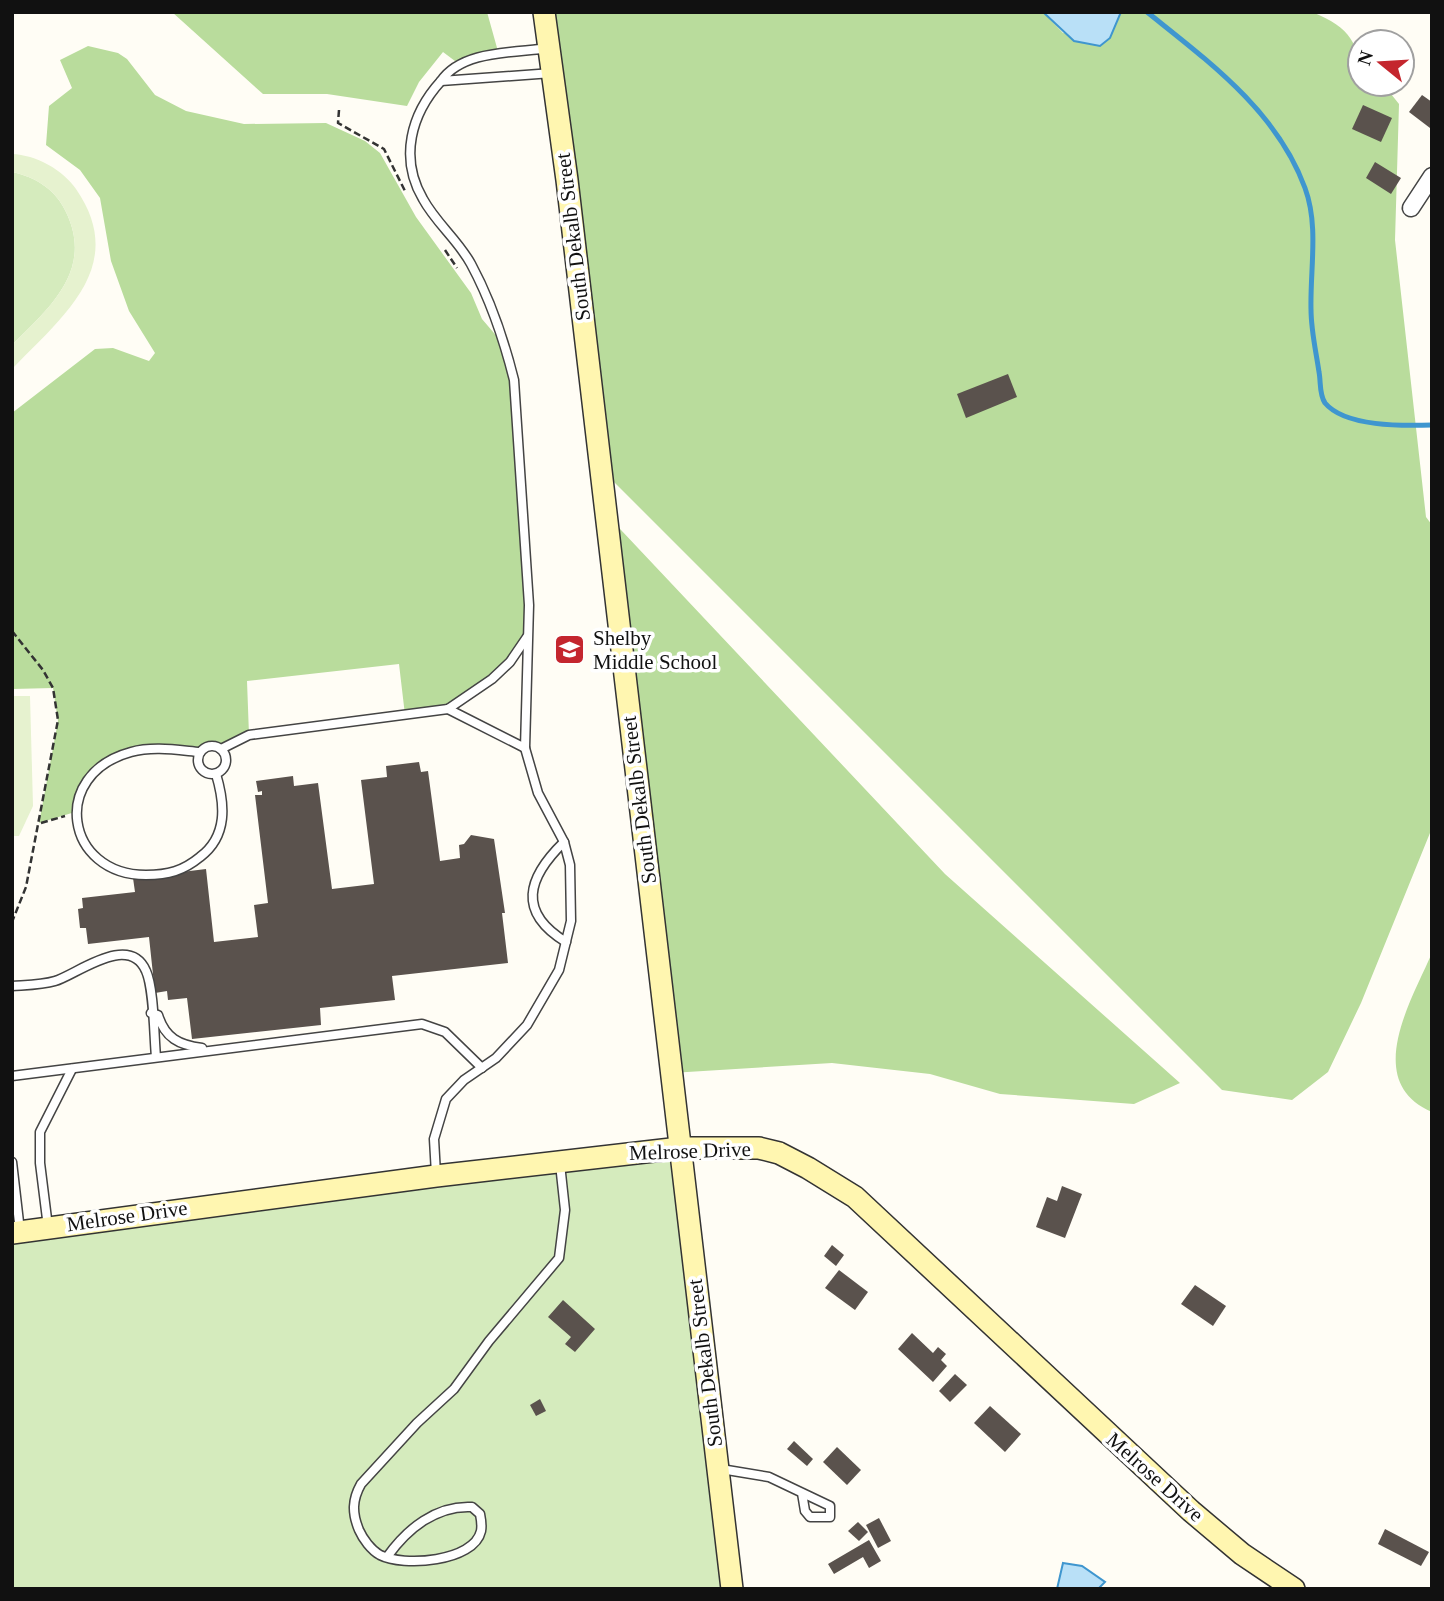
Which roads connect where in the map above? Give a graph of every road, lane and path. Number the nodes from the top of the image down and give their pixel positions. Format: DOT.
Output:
graph roads {
  1 [pos="544,12"];
  2 [pos="549,48"];
  3 [pos="552,74"];
  4 [pos="441,81"];
  5 [pos="1432,176"];
  6 [pos="1411,208"];
  7 [pos="12,631"];
  8 [pos="527,637"];
  9 [pos="448,709"];
  10 [pos="526,748"];
  11 [pos="221,749"];
  12 [pos="200,752"];
  13 [pos="216,774"];
  14 [pos="75,813"];
  15 [pos="39,823"];
  16 [pos="564,842"];
  17 [pos="12,922"];
  18 [pos="566,942"];
  19 [pos="12,986"];
  20 [pos="151,1013"];
  21 [pos="203,1051"];
  22 [pos="156,1057"];
  23 [pos="482,1068"];
  24 [pos="72,1069"];
  25 [pos="12,1076"];
  26 [pos="680,1148"];
  27 [pos="559,1161"];
  28 [pos="12,1162"];
  29 [pos="436,1176"];
  30 [pos="48,1227"];
  31 [pos="16,1232"];
  32 [pos="718,1469"];
  33 [pos="802,1493"];
  34 [pos="387,1557"];
  35 [pos="732,1589"];
  36 [pos="1294,1589"];
  1 -- 2 [label="main road, South Dekalb Street"];
  2 -- 3 [label="main road, South Dekalb Street"];
  2 -- 4 [label="lane"];
  3 -- 4 [label="lane"];
  3 -- 26 [label="main road, South Dekalb Street"];
  4 -- 8 [label="lane"];
  5 -- 6 [label="street"];
  7 -- 15 [label="path"];
  8 -- 9 [label="lane"];
  8 -- 10 [label="lane"];
  9 -- 10 [label="lane"];
  9 -- 11 [label="lane"];
  10 -- 16 [label="lane"];
  11 -- 12 [label="lane"];
  11 -- 13 [label="lane"];
  12 -- 13 [label="lane"];
  12 -- 14 [label="lane"];
  13 -- 14 [label="lane"];
  14 -- 15 [label="path"];
  15 -- 17 [label="path"];
  16 -- 18 [label="lane"];
  16 -- 18 [label="lane"];
  18 -- 23 [label="lane"];
  19 -- 20 [label="lane"];
  20 -- 21 [label="lane"];
  20 -- 22 [label="lane"];
  21 -- 22 [label="lane"];
  21 -- 23 [label="lane"];
  22 -- 24 [label="lane"];
  23 -- 29 [label="lane"];
  24 -- 25 [label="lane"];
  24 -- 30 [label="lane"];
  26 -- 27 [label="main road, Melrose Drive"];
  26 -- 32 [label="main road, South Dekalb Street"];
  26 -- 36 [label="main road, Melrose Drive"];
  27 -- 29 [label="main road, Melrose Drive"];
  27 -- 34 [label="lane"];
  28 -- 31 [label="lane"];
  29 -- 30 [label="main road, Melrose Drive"];
  30 -- 31 [label="main road, Melrose Drive"];
  32 -- 33 [label="lane"];
  32 -- 35 [label="main road, South Dekalb Street"];
  34 -- 34 [label="lane"];
}
